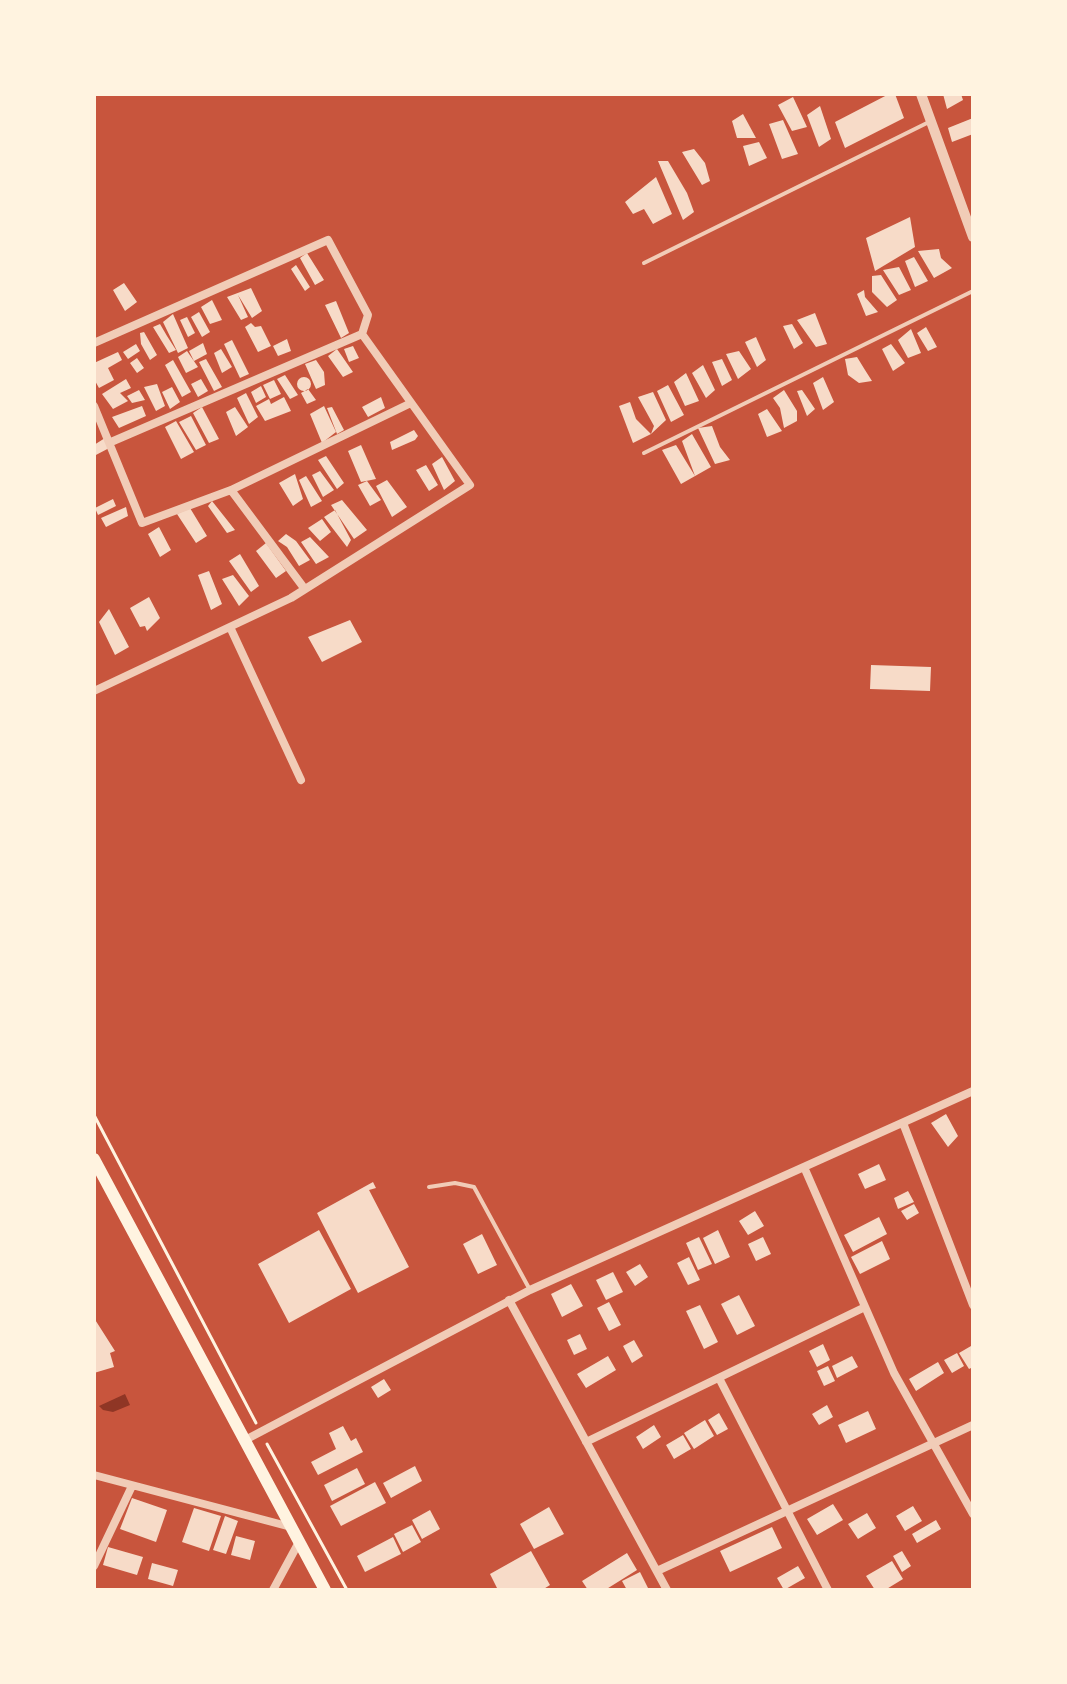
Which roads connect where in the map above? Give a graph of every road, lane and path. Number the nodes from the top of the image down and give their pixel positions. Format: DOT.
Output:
graph roads {
  1 [pos="921,94"];
  2 [pos="931,121"];
  3 [pos="973,237"];
  4 [pos="644,263"];
  5 [pos="973,291"];
  6 [pos="362,334"];
  7 [pos="94,343"];
  8 [pos="411,403"];
  9 [pos="94,406"];
  10 [pos="111,442"];
  11 [pos="644,453"];
  12 [pos="231,490"];
  13 [pos="304,588"];
  14 [pos="230,627"];
  15 [pos="94,691"];
  16 [pos="301,780"];
  17 [pos="973,1091"];
  18 [pos="94,1115"];
  19 [pos="903,1123"];
  20 [pos="94,1159"];
  21 [pos="804,1167"];
  22 [pos="429,1187"];
  23 [pos="530,1290"];
  24 [pos="509,1300"];
  25 [pos="973,1305"];
  26 [pos="863,1308"];
  27 [pos="719,1378"];
  28 [pos="973,1425"];
  29 [pos="260,1431"];
  30 [pos="247,1439"];
  31 [pos="586,1442"];
  32 [pos="932,1445"];
  33 [pos="94,1475"];
  34 [pos="132,1486"];
  35 [pos="789,1509"];
  36 [pos="973,1514"];
  37 [pos="291,1527"];
  38 [pos="299,1542"];
  39 [pos="94,1566"];
  40 [pos="657,1571"];
  41 [pos="273,1590"];
  42 [pos="325,1590"];
  43 [pos="347,1590"];
  44 [pos="667,1590"];
  45 [pos="828,1590"];
  1 -- 2 [label="street"];
  2 -- 3 [label="street"];
  2 -- 4 [label="lane"];
  5 -- 11 [label="lane"];
  6 -- 7 [label="street"];
  6 -- 8 [label="street"];
  6 -- 10 [label="street"];
  8 -- 12 [label="street"];
  8 -- 13 [label="street"];
  9 -- 10 [label="street"];
  10 -- 12 [label="street"];
  12 -- 13 [label="street"];
  13 -- 14 [label="street"];
  14 -- 15 [label="street"];
  14 -- 16 [label="street"];
  17 -- 19 [label="street"];
  18 -- 29 [label="path"];
  19 -- 21 [label="street"];
  19 -- 25 [label="street"];
  20 -- 30 [label="main road"];
  21 -- 23 [label="street"];
  21 -- 26 [label="street"];
  22 -- 23 [label="lane"];
  23 -- 24 [label="street"];
  24 -- 29 [label="street"];
  24 -- 31 [label="street"];
  26 -- 27 [label="street"];
  26 -- 32 [label="street"];
  27 -- 31 [label="street"];
  27 -- 35 [label="street"];
  28 -- 32 [label="street"];
  29 -- 30 [label="street"];
  29 -- 43 [label="path"];
  30 -- 37 [label="main road"];
  31 -- 40 [label="street"];
  32 -- 35 [label="street"];
  32 -- 36 [label="street"];
  33 -- 34 [label="street"];
  34 -- 37 [label="street"];
  34 -- 39 [label="street"];
  35 -- 40 [label="street"];
  35 -- 45 [label="street"];
  37 -- 38 [label="main road"];
  38 -- 41 [label="street"];
  38 -- 42 [label="main road"];
  40 -- 44 [label="street"];
}
